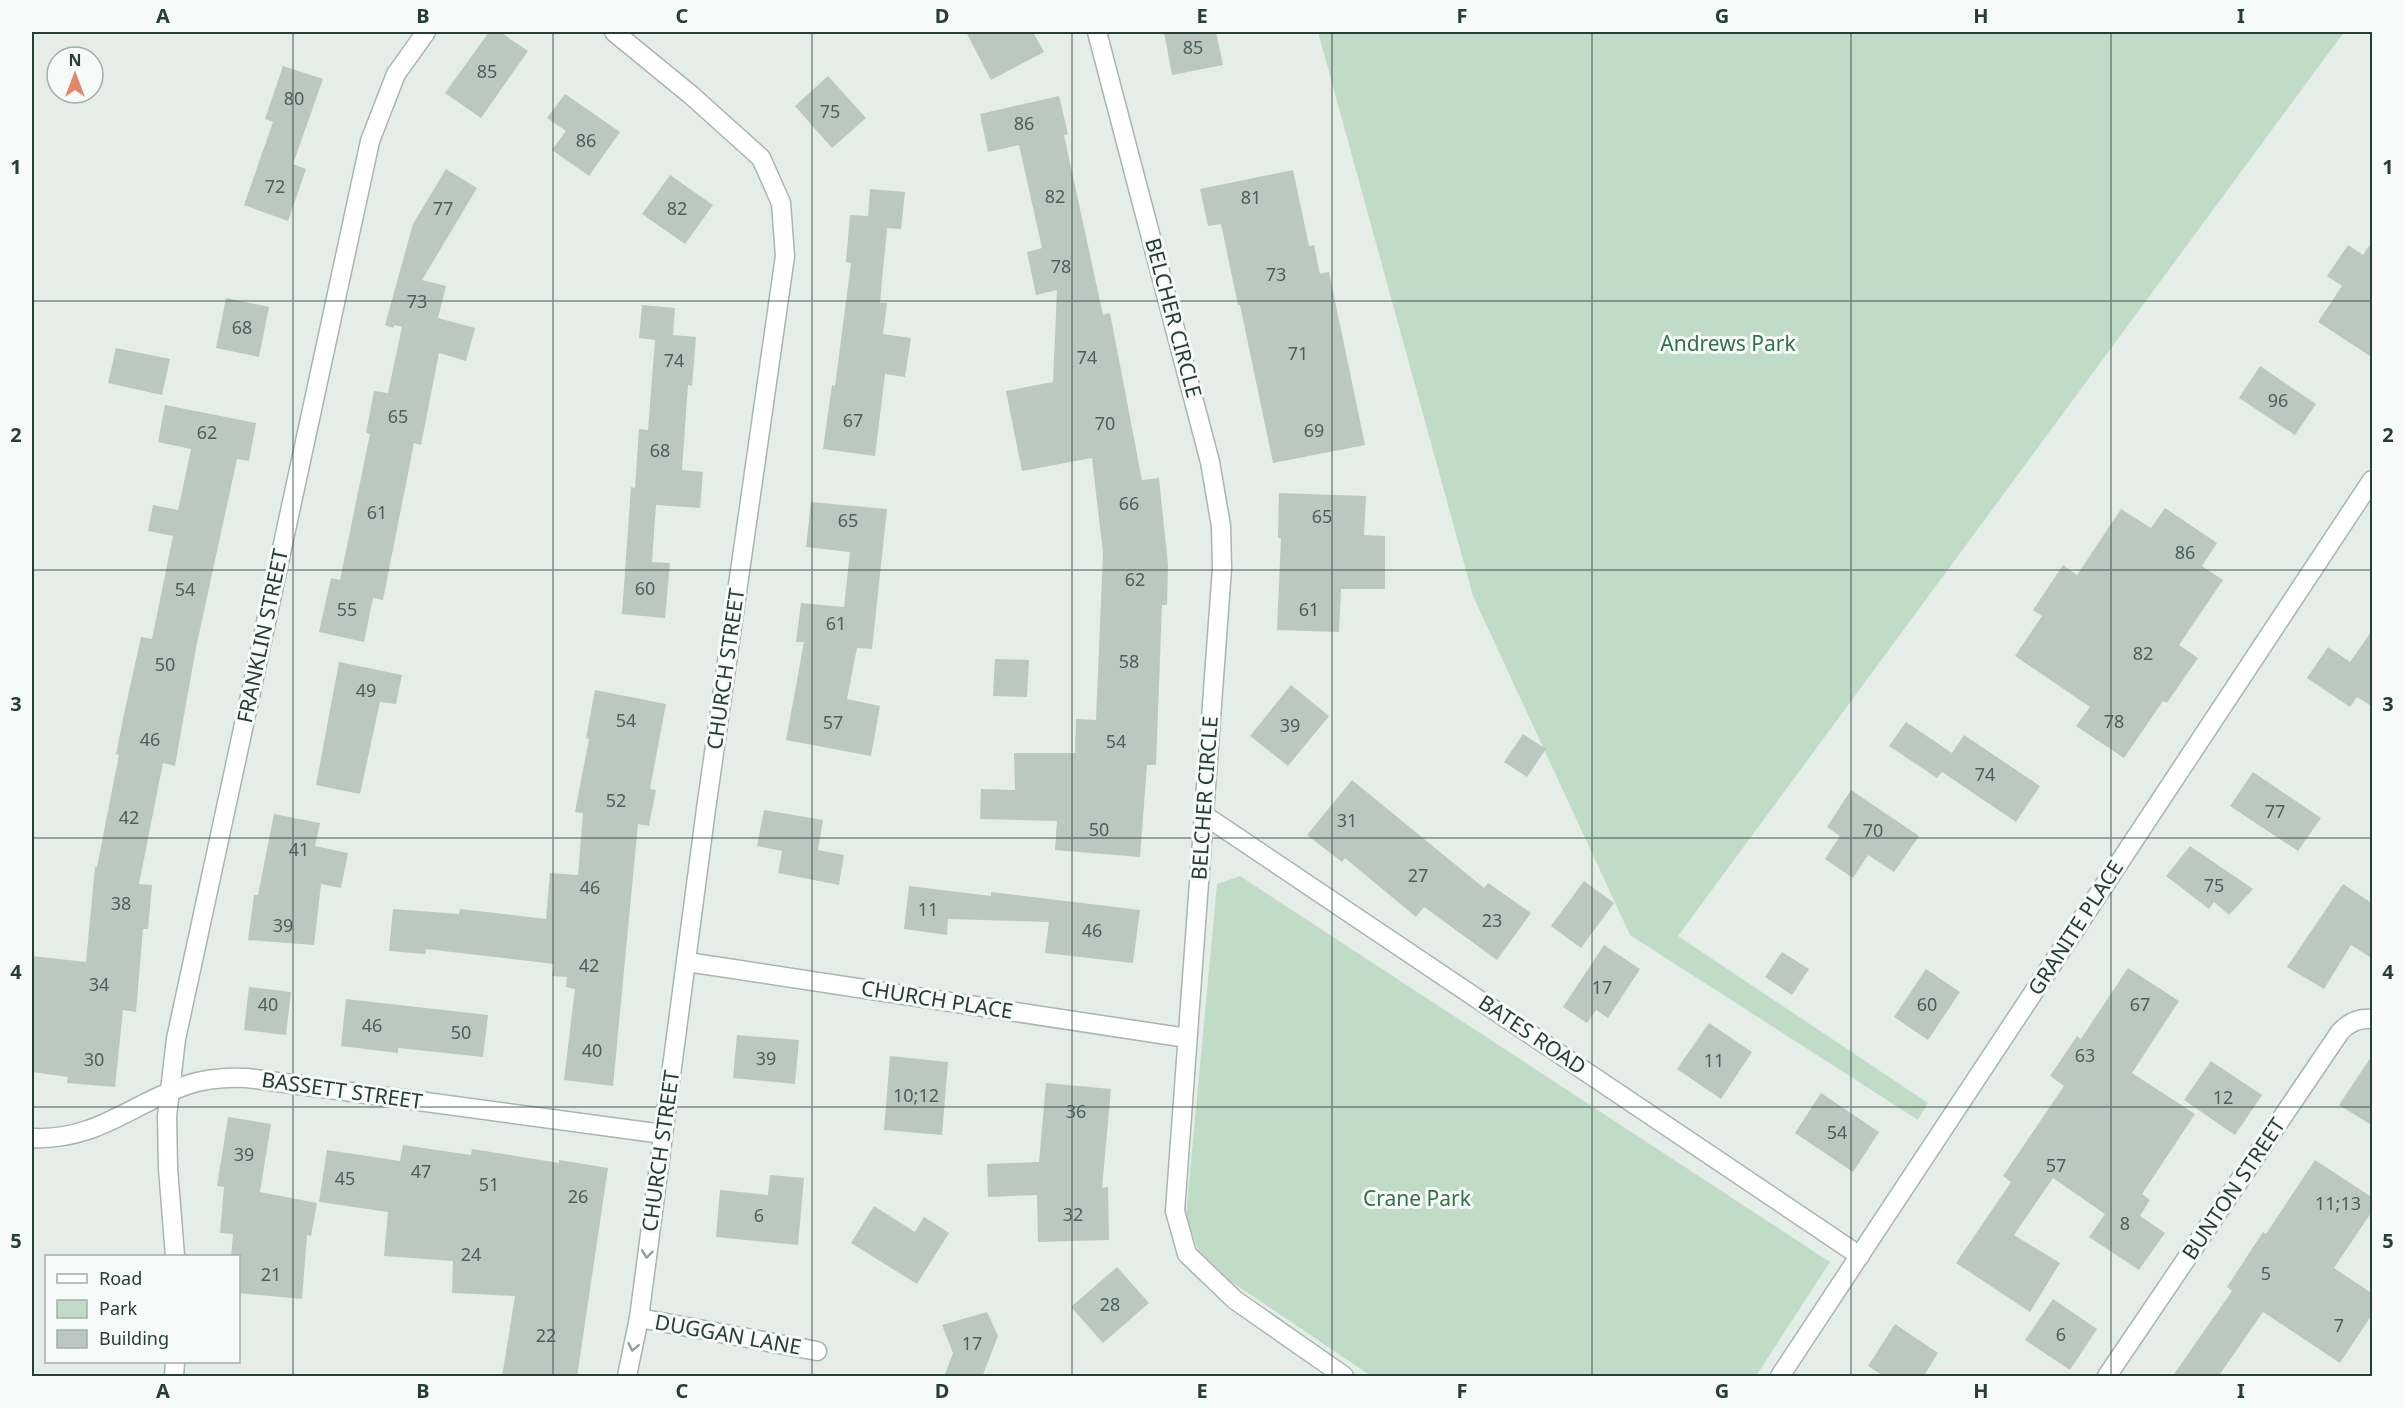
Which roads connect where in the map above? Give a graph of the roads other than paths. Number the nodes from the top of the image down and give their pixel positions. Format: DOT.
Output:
graph roads {
  1 [pos="426,32"];
  2 [pos="614,32"];
  3 [pos="1097,32"];
  4 [pos="2373,480"];
  5 [pos="1204,815"];
  6 [pos="687,962"];
  7 [pos="2373,1019"];
  8 [pos="1187,1038"];
  9 [pos="169,1092"];
  10 [pos="663,1134"];
  11 [pos="32,1138"];
  12 [pos="175,1255"];
  13 [pos="1860,1256"];
  14 [pos="639,1318"];
  15 [pos="817,1351"];
  16 [pos="627,1377"];
  17 [pos="1344,1377"];
  18 [pos="1780,1377"];
  19 [pos="2107,1377"];
  1 -- 9 [label="street, FRANKLIN STREET"];
  2 -- 6 [label="street, CHURCH STREET"];
  3 -- 5 [label="street, BELCHER CIRCLE"];
  4 -- 13 [label="street, GRANITE PLACE"];
  5 -- 8 [label="street, BELCHER CIRCLE"];
  5 -- 13 [label="street, BATES ROAD"];
  6 -- 8 [label="street, CHURCH PLACE"];
  6 -- 10 [label="street, CHURCH STREET"];
  7 -- 19 [label="street, BUNTON STREET"];
  8 -- 17 [label="street, BELCHER CIRCLE"];
  9 -- 10 [label="street, BASSETT STREET"];
  9 -- 11 [label="street, BASSETT STREET"];
  9 -- 12 [label="street, FRANKLIN STREET"];
  10 -- 14 [label="street, CHURCH STREET, one-way"];
  13 -- 18 [label="street, GRANITE PLACE"];
  14 -- 15 [label="street, DUGGAN LANE"];
  14 -- 16 [label="street, CHURCH STREET, one-way"];
}
